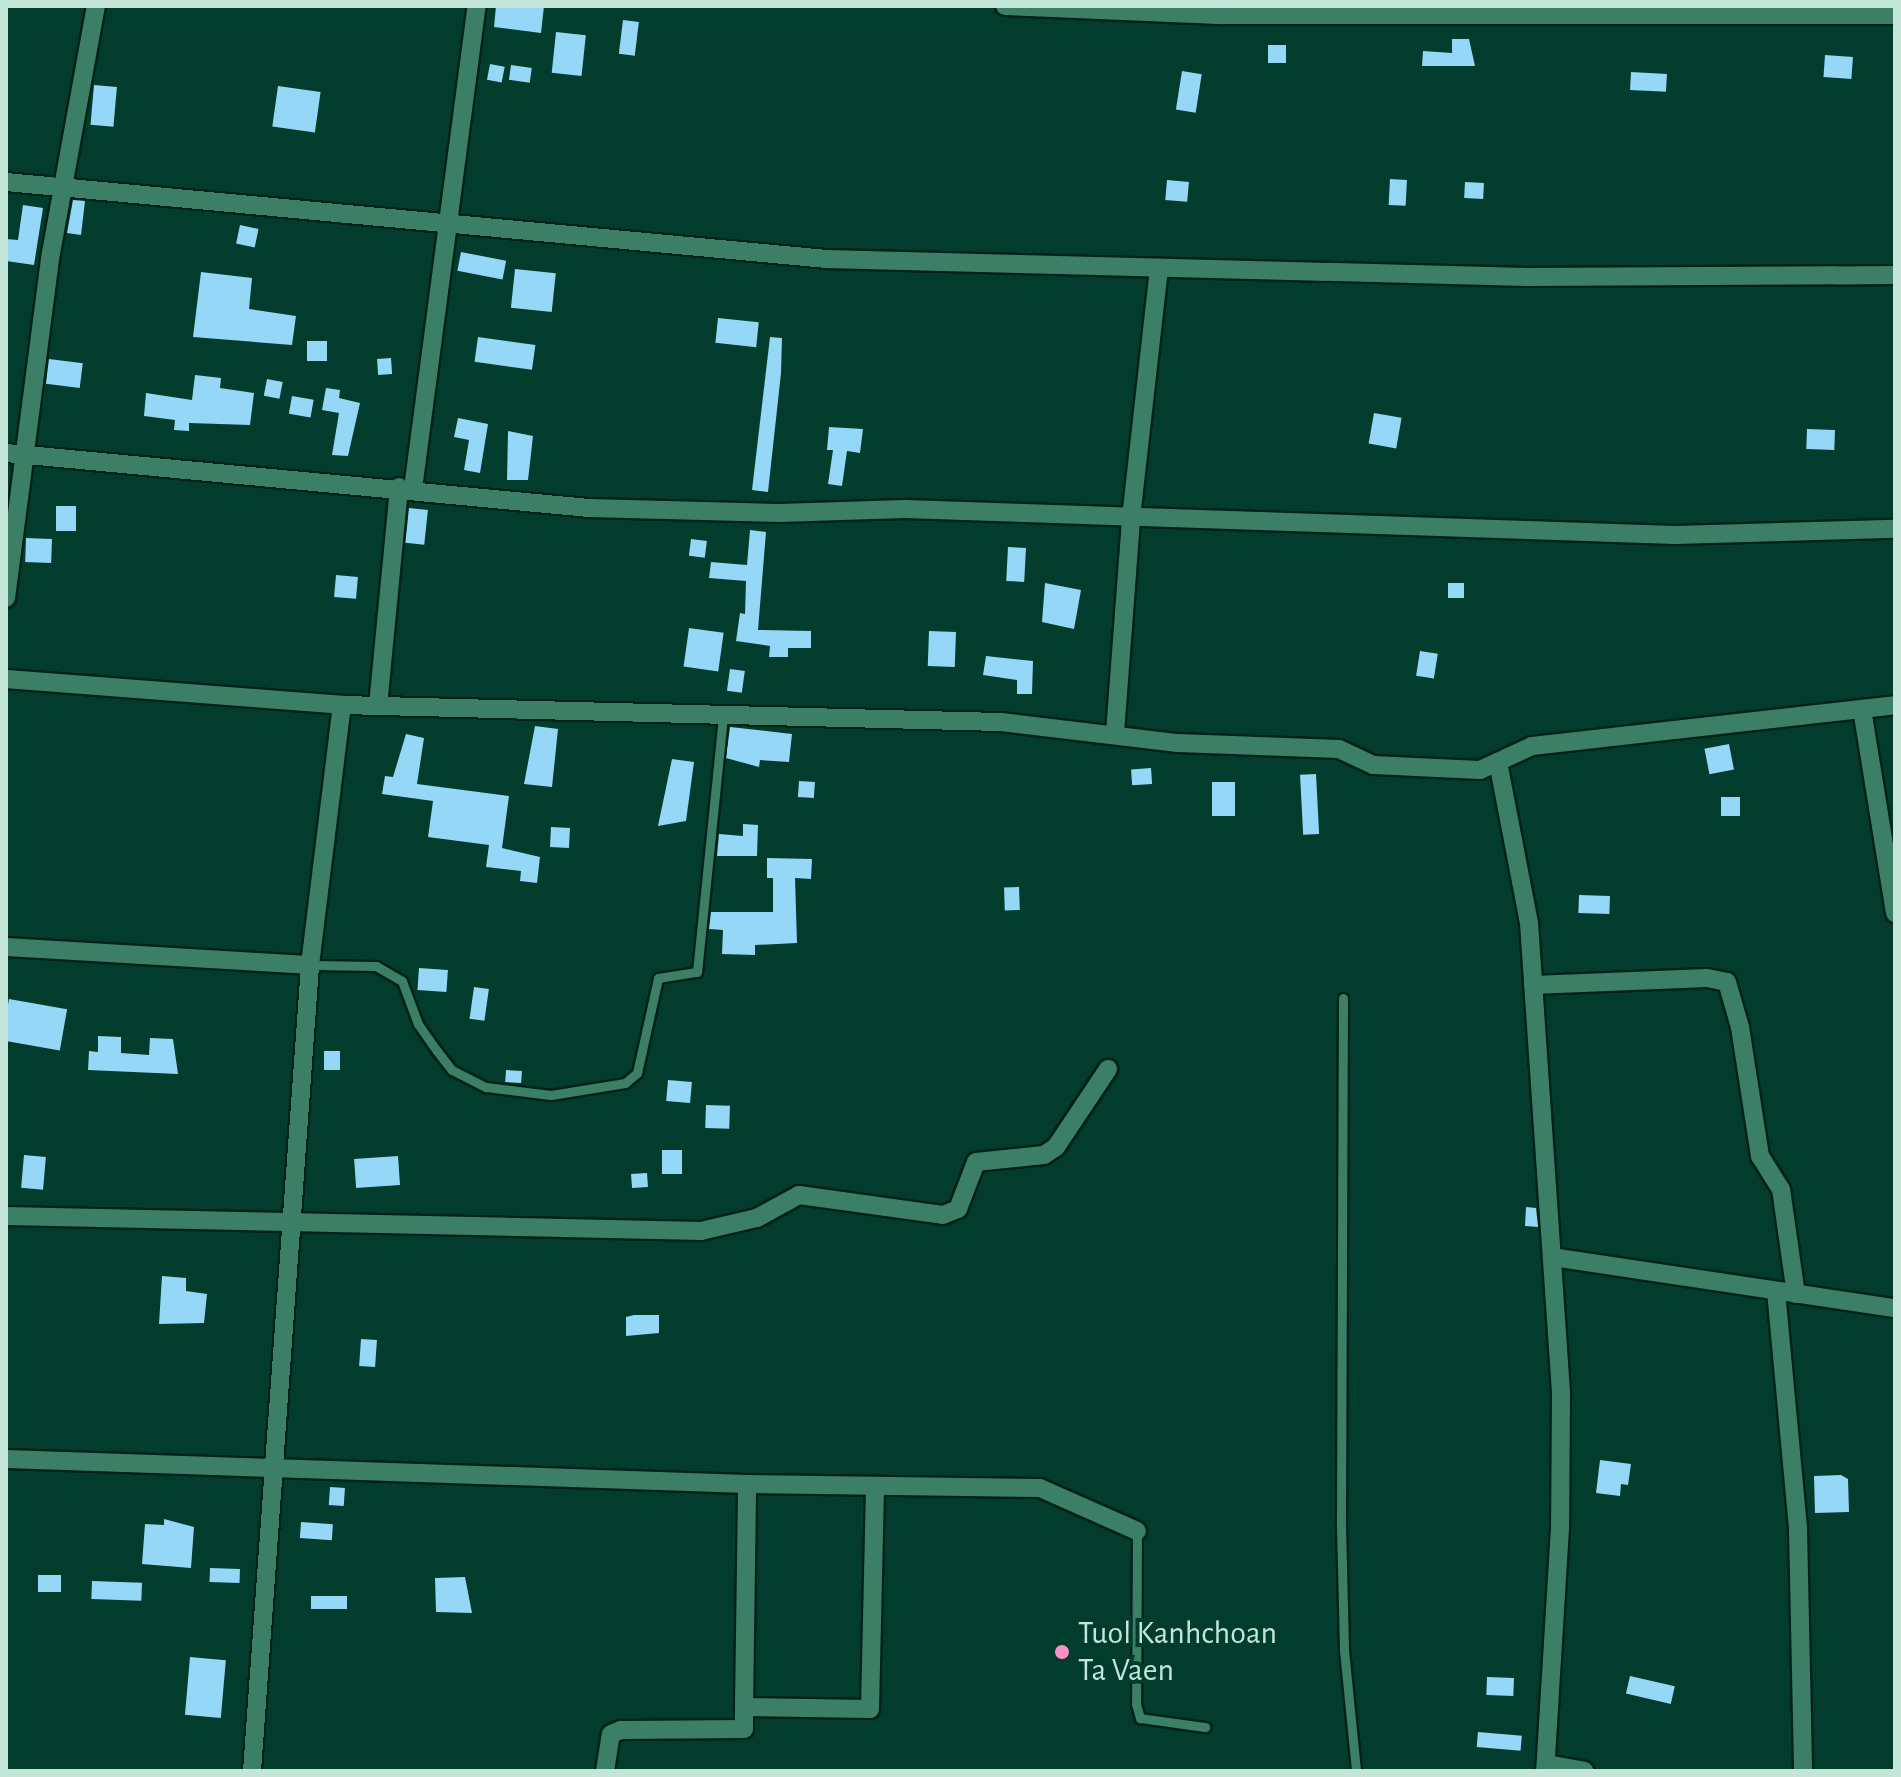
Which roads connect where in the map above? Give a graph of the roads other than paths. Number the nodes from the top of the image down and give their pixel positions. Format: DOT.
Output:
graph roads {
  1 [pos="96,6"];
  2 [pos="477,6"];
  3 [pos="1005,6"];
  4 [pos="1544,11"];
  5 [pos="1895,15"];
  6 [pos="6,182"];
  7 [pos="62,187"];
  8 [pos="450,226"];
  9 [pos="1159,269"];
  10 [pos="1895,275"];
  11 [pos="15,454"];
  12 [pos="406,488"];
  13 [pos="1131,518"];
  14 [pos="1895,529"];
  15 [pos="6,598"];
  16 [pos="6,679"];
  17 [pos="342,705"];
  18 [pos="1895,705"];
  19 [pos="378,706"];
  20 [pos="1862,709"];
  21 [pos="723,717"];
  22 [pos="1115,733"];
  23 [pos="1498,762"];
  24 [pos="1895,913"];
  25 [pos="6,947"];
  26 [pos="310,965"];
  27 [pos="1533,985"];
  28 [pos="1343,998"];
  29 [pos="1108,1069"];
  30 [pos="6,1216"];
  31 [pos="294,1221"];
  32 [pos="1552,1257"];
  33 [pos="1776,1291"];
  34 [pos="1796,1294"];
  35 [pos="1895,1308"];
  36 [pos="6,1459"];
  37 [pos="271,1466"];
  38 [pos="747,1484"];
  39 [pos="875,1487"];
  40 [pos="1137,1531"];
  41 [pos="744,1707"];
  42 [pos="1205,1727"];
  43 [pos="1545,1767"];
  44 [pos="252,1771"];
  45 [pos="605,1771"];
  46 [pos="1356,1771"];
  47 [pos="1584,1771"];
  48 [pos="1803,1771"];
  1 -- 7 [label="street"];
  2 -- 8 [label="street"];
  3 -- 4 [label="street"];
  4 -- 5 [label="street"];
  6 -- 7 [label="street"];
  7 -- 8 [label="street"];
  7 -- 11 [label="street"];
  8 -- 9 [label="street"];
  8 -- 12 [label="street"];
  9 -- 10 [label="street"];
  9 -- 13 [label="street"];
  11 -- 12 [label="street"];
  11 -- 15 [label="street"];
  12 -- 13 [label="street"];
  12 -- 19 [label="street"];
  13 -- 14 [label="street"];
  13 -- 22 [label="street"];
  16 -- 17 [label="street"];
  17 -- 19 [label="street"];
  17 -- 26 [label="street"];
  18 -- 20 [label="street"];
  19 -- 21 [label="street"];
  20 -- 23 [label="street"];
  20 -- 24 [label="street"];
  21 -- 22 [label="street"];
  21 -- 26 [label="lane"];
  22 -- 23 [label="street"];
  23 -- 27 [label="street"];
  25 -- 26 [label="street"];
  26 -- 31 [label="street"];
  27 -- 32 [label="street"];
  27 -- 34 [label="street"];
  28 -- 46 [label="lane"];
  29 -- 31 [label="street"];
  30 -- 31 [label="street"];
  31 -- 37 [label="street"];
  32 -- 33 [label="street"];
  32 -- 43 [label="street"];
  33 -- 34 [label="street"];
  33 -- 48 [label="street"];
  34 -- 35 [label="street"];
  36 -- 37 [label="street"];
  37 -- 38 [label="street"];
  37 -- 44 [label="street"];
  38 -- 39 [label="street"];
  38 -- 41 [label="street"];
  39 -- 40 [label="street"];
  39 -- 41 [label="street"];
  40 -- 42 [label="lane"];
  41 -- 45 [label="street"];
  43 -- 47 [label="street"];
}
